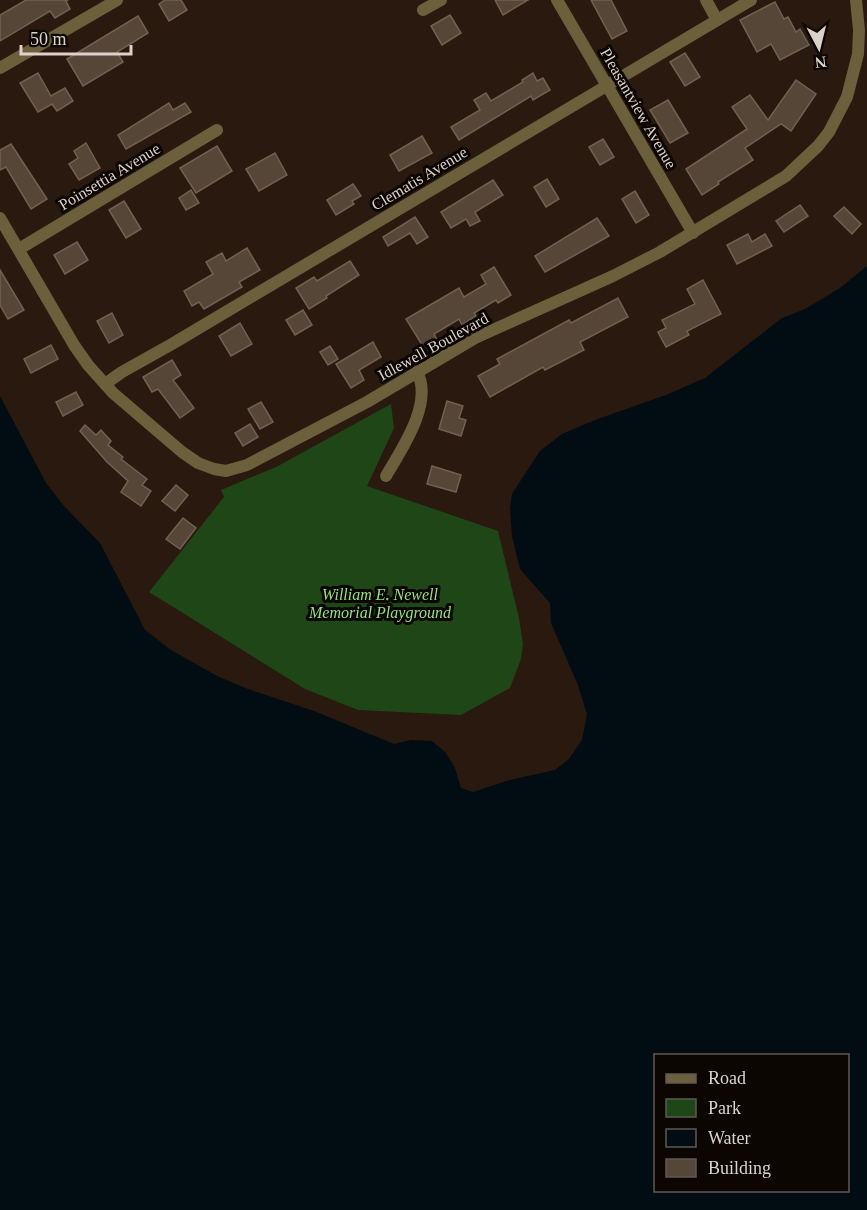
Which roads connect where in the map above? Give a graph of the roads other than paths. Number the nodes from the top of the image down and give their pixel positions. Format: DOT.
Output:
graph roads {
  1 [pos="117,0"];
  2 [pos="441,0"];
  3 [pos="556,0"];
  4 [pos="706,0"];
  5 [pos="751,0"];
  6 [pos="856,0"];
  7 [pos="423,10"];
  8 [pos="717,20"];
  9 [pos="0,68"];
  10 [pos="607,86"];
  11 [pos="217,130"];
  12 [pos="0,218"];
  13 [pos="693,233"];
  14 [pos="19,249"];
  15 [pos="417,372"];
  16 [pos="105,384"];
  17 [pos="386,476"];
  1 -- 9 [label="street"];
  2 -- 7 [label="street"];
  3 -- 10 [label="street, Pleasantview Avenue"];
  4 -- 8 [label="street"];
  5 -- 8 [label="street, Clematis Avenue"];
  6 -- 13 [label="street, Idlewell Boulevard"];
  8 -- 10 [label="street, Clematis Avenue"];
  10 -- 13 [label="street, Pleasantview Avenue"];
  10 -- 16 [label="street, Clematis Avenue"];
  11 -- 14 [label="street, Poinsettia Avenue"];
  12 -- 14 [label="street, Idlewell Boulevard"];
  13 -- 15 [label="street, Idlewell Boulevard"];
  14 -- 16 [label="street, Idlewell Boulevard"];
  15 -- 16 [label="street, Idlewell Boulevard"];
  15 -- 17 [label="street"];
}
